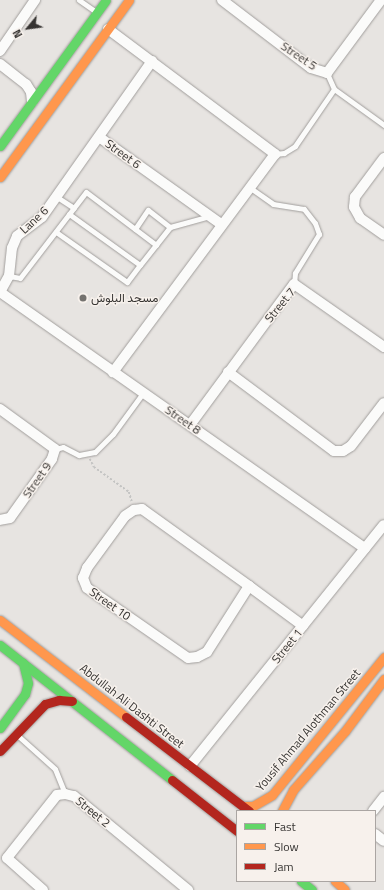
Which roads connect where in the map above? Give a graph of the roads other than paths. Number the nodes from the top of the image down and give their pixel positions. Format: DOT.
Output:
graph roads {
  1 [pos="35,0"];
  2 [pos="79,0"];
  3 [pos="106,0"];
  4 [pos="115,0"];
  5 [pos="129,0"];
  6 [pos="222,0"];
  7 [pos="377,1"];
  8 [pos="97,13"];
  9 [pos="108,29"];
  10 [pos="0,51"];
  11 [pos="152,62"];
  12 [pos="0,64"];
  13 [pos="82,64"];
  14 [pos="56,70"];
  15 [pos="327,73"];
  16 [pos="47,82"];
  17 [pos="26,84"];
  18 [pos="334,89"];
  19 [pos="32,102"];
  20 [pos="384,125"];
  21 [pos="99,137"];
  22 [pos="0,146"];
  23 [pos="274,154"];
  24 [pos="384,158"];
  25 [pos="3,173"];
  26 [pos="249,188"];
  27 [pos="57,197"];
  28 [pos="74,208"];
  29 [pos="69,214"];
  30 [pos="211,216"];
  31 [pos="222,224"];
  32 [pos="170,227"];
  33 [pos="135,229"];
  34 [pos="56,232"];
  35 [pos="384,235"];
  36 [pos="156,245"];
  37 [pos="140,265"];
  38 [pos="9,276"];
  39 [pos="294,284"];
  40 [pos="0,292"];
  41 [pos="384,347"];
  42 [pos="113,372"];
  43 [pos="228,372"];
  44 [pos="143,393"];
  45 [pos="384,403"];
  46 [pos="0,409"];
  47 [pos="190,425"];
  48 [pos="55,449"];
  49 [pos="0,520"];
  50 [pos="384,525"];
  51 [pos="365,549"];
  52 [pos="249,586"];
  53 [pos="0,620"];
  54 [pos="303,626"];
  55 [pos="0,645"];
  56 [pos="384,657"];
  57 [pos="23,663"];
  58 [pos="377,666"];
  59 [pos="384,679"];
  60 [pos="72,701"];
  61 [pos="15,710"];
  62 [pos="25,722"];
  63 [pos="0,728"];
  64 [pos="345,730"];
  65 [pos="16,733"];
  66 [pos="321,735"];
  67 [pos="0,751"];
  68 [pos="190,766"];
  69 [pos="293,790"];
  70 [pos="65,794"];
  71 [pos="384,797"];
  72 [pos="246,808"];
  73 [pos="283,810"];
  74 [pos="374,810"];
  75 [pos="236,830"];
  76 [pos="376,835"];
  77 [pos="384,841"];
  78 [pos="302,882"];
  79 [pos="336,882"];
  80 [pos="43,890"];
  81 [pos="188,890"];
  82 [pos="312,890"];
  83 [pos="345,890"];
  1 -- 10 [label="street"];
  2 -- 8 [label="lane"];
  3 -- 8 [label="street"];
  4 -- 13 [label="street"];
  5 -- 9 [label="street"];
  6 -- 15 [label="street, Street 5"];
  7 -- 15 [label="street, Street 5"];
  8 -- 14 [label="street"];
  9 -- 11 [label="street"];
  9 -- 13 [label="street"];
  11 -- 21 [label="street, Street 6"];
  11 -- 23 [label="street"];
  12 -- 17 [label="street"];
  13 -- 25 [label="street"];
  14 -- 16 [label="street"];
  14 -- 25 [label="street"];
  15 -- 18 [label="lane"];
  16 -- 17 [label="street"];
  16 -- 19 [label="street"];
  17 -- 19 [label="street"];
  18 -- 20 [label="lane"];
  18 -- 23 [label="lane"];
  19 -- 22 [label="street"];
  21 -- 27 [label="street, Lane 6"];
  21 -- 30 [label="street, Street 6"];
  23 -- 26 [label="street"];
  24 -- 35 [label="street"];
  26 -- 31 [label="street"];
  26 -- 39 [label="lane"];
  27 -- 28 [label="lane"];
  27 -- 38 [label="street, Lane 6"];
  28 -- 29 [label="lane"];
  28 -- 33 [label="lane"];
  29 -- 34 [label="lane"];
  29 -- 37 [label="lane"];
  30 -- 31 [label="street, Street 6"];
  30 -- 32 [label="lane"];
  31 -- 42 [label="street"];
  32 -- 33 [label="lane"];
  32 -- 36 [label="lane"];
  33 -- 36 [label="lane"];
  34 -- 37 [label="lane"];
  34 -- 38 [label="lane"];
  36 -- 37 [label="lane"];
  38 -- 40 [label="street, Lane 6"];
  39 -- 41 [label="street, Street 7"];
  39 -- 43 [label="street, Street 7"];
  40 -- 42 [label="street, Street 8"];
  42 -- 44 [label="street, Street 8"];
  43 -- 45 [label="street"];
  43 -- 47 [label="street, Street 7"];
  44 -- 47 [label="street, Street 8"];
  44 -- 48 [label="lane"];
  46 -- 48 [label="street, Street 9"];
  47 -- 51 [label="street, Street 8"];
  48 -- 49 [label="street, Street 9"];
  50 -- 51 [label="street, Street 1"];
  51 -- 54 [label="street, Street 1"];
  52 -- 52 [label="street, Street 10"];
  52 -- 54 [label="street"];
  53 -- 68 [label="street, Abdullah Ali Dashti Street"];
  54 -- 68 [label="street, Street 1"];
  55 -- 57 [label="street"];
  56 -- 58 [label="street, Yousif Ahmad Alothman Street"];
  57 -- 60 [label="street"];
  57 -- 61 [label="street"];
  58 -- 64 [label="street"];
  58 -- 66 [label="street, Yousif Ahmad Alothman Street"];
  59 -- 64 [label="street"];
  60 -- 62 [label="street"];
  60 -- 75 [label="street"];
  61 -- 62 [label="street"];
  61 -- 63 [label="street"];
  62 -- 65 [label="street"];
  64 -- 69 [label="street"];
  65 -- 67 [label="street"];
  65 -- 70 [label="lane"];
  66 -- 69 [label="street"];
  66 -- 72 [label="street, Yousif Ahmad Alothman Street"];
  68 -- 72 [label="street, Abdullah Ali Dashti Street"];
  69 -- 73 [label="street"];
  70 -- 80 [label="street, Street 2"];
  70 -- 81 [label="street, Street 2"];
  71 -- 74 [label="street"];
  76 -- 77 [label="street"];
  78 -- 82 [label="street"];
  79 -- 83 [label="street"];
}
